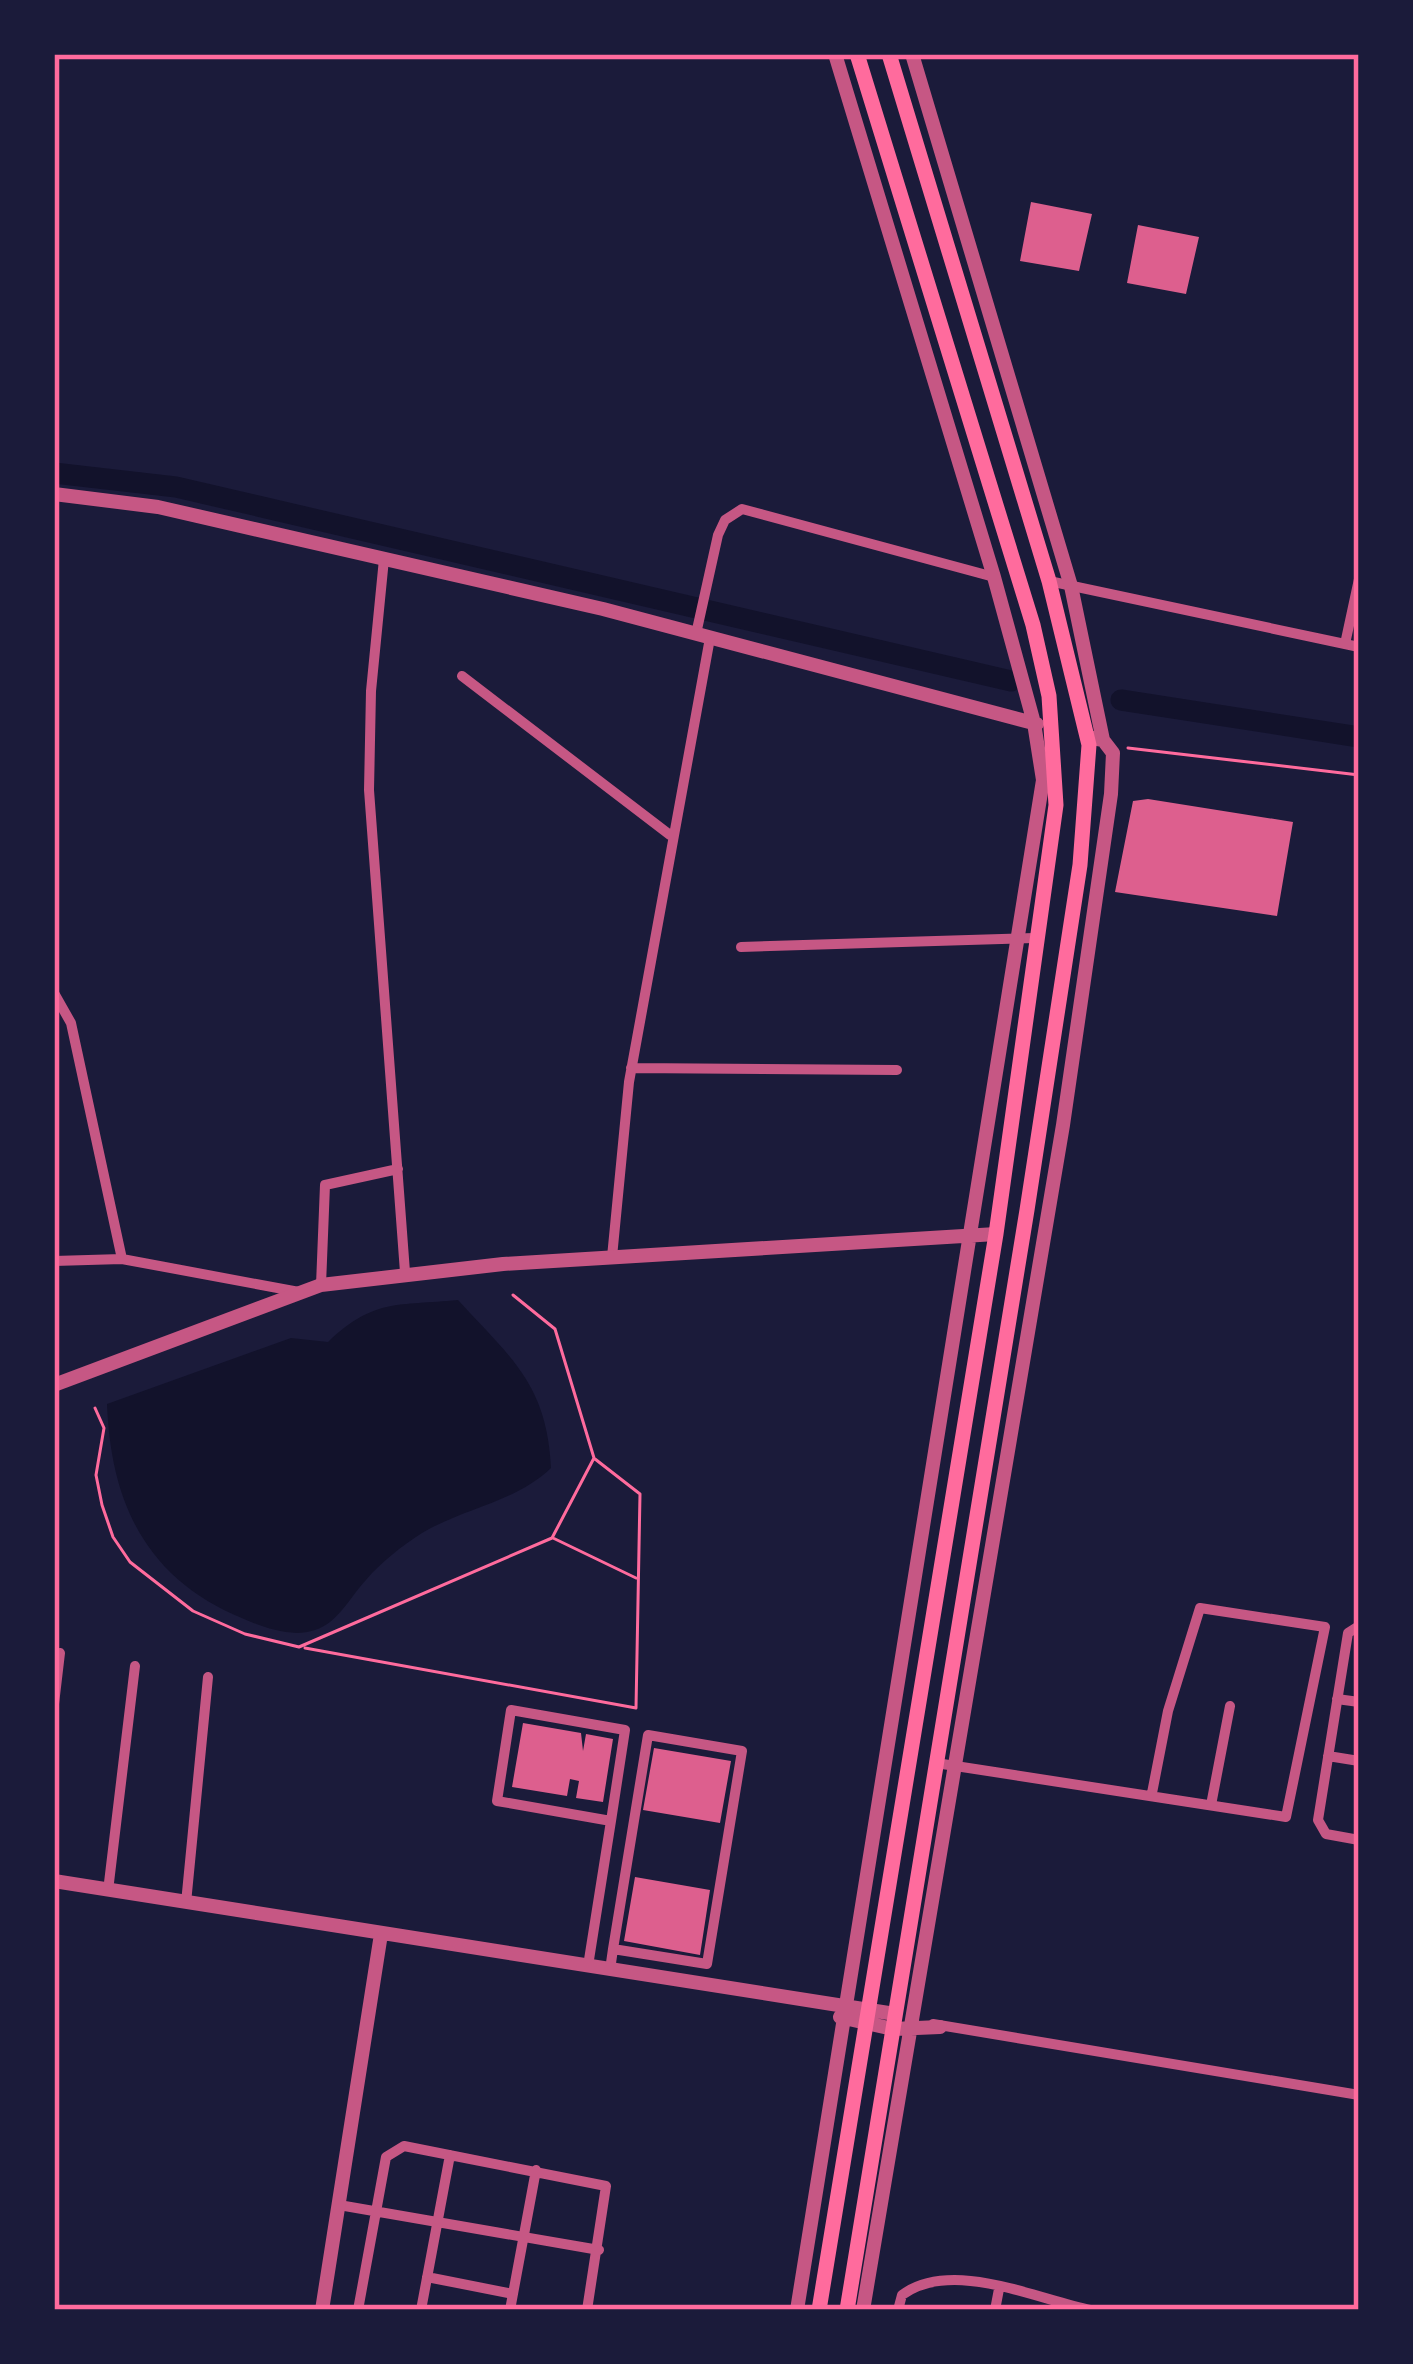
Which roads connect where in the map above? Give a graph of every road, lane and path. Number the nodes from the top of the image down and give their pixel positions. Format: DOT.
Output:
graph roads {
  1 [pos="835,54"];
  2 [pos="857,54"];
  3 [pos="889,54"];
  4 [pos="912,54"];
  5 [pos="54,494"];
  6 [pos="384,559"];
  7 [pos="994,577"];
  8 [pos="1359,579"];
  9 [pos="1049,581"];
  10 [pos="1071,586"];
  11 [pos="701,631"];
  12 [pos="1345,644"];
  13 [pos="1359,647"];
  14 [pos="1072,664"];
  15 [pos="1043,668"];
  16 [pos="461,676"];
  17 [pos="1078,694"];
  18 [pos="1049,696"];
  19 [pos="1034,723"];
  20 [pos="1053,728"];
  21 [pos="1100,741"];
  22 [pos="1359,775"];
  23 [pos="670,835"];
  24 [pos="1028,938"];
  25 [pos="742,947"];
  26 [pos="54,993"];
  27 [pos="631,1068"];
  28 [pos="897,1070"];
  29 [pos="398,1169"];
  30 [pos="1023,1232"];
  31 [pos="996,1234"];
  32 [pos="972,1236"];
  33 [pos="612,1257"];
  34 [pos="122,1259"];
  35 [pos="54,1261"];
  36 [pos="405,1272"];
  37 [pos="321,1285"];
  38 [pos="299,1292"];
  39 [pos="513,1295"];
  40 [pos="54,1385"];
  41 [pos="94,1408"];
  42 [pos="594,1458"];
  43 [pos="552,1538"];
  44 [pos="638,1579"];
  45 [pos="1359,1626"];
  46 [pos="298,1647"];
  47 [pos="60,1653"];
  48 [pos="135,1666"];
  49 [pos="208,1677"];
  50 [pos="1337,1699"];
  51 [pos="1359,1702"];
  52 [pos="54,1704"];
  53 [pos="1230,1706"];
  54 [pos="1328,1756"];
  55 [pos="1359,1761"];
  56 [pos="936,1762"];
  57 [pos="957,1766"];
  58 [pos="1152,1793"];
  59 [pos="1211,1805"];
  60 [pos="611,1821"];
  61 [pos="1359,1840"];
  62 [pos="54,1881"];
  63 [pos="108,1891"];
  64 [pos="186,1903"];
  65 [pos="381,1934"];
  66 [pos="614,1949"];
  67 [pos="588,1966"];
  68 [pos="610,1970"];
  69 [pos="820,2002"];
  70 [pos="847,2003"];
  71 [pos="867,2016"];
  72 [pos="844,2020"];
  73 [pos="902,2023"];
  74 [pos="940,2026"];
  75 [pos="1359,2096"];
  76 [pos="450,2155"];
  77 [pos="536,2170"];
  78 [pos="339,2205"];
  79 [pos="376,2210"];
  80 [pos="436,2222"];
  81 [pos="524,2238"];
  82 [pos="598,2250"];
  83 [pos="427,2277"];
  84 [pos="999,2289"];
  85 [pos="513,2294"];
  86 [pos="322,2310"];
  87 [pos="358,2310"];
  88 [pos="421,2310"];
  89 [pos="510,2310"];
  90 [pos="587,2310"];
  91 [pos="797,2310"];
  92 [pos="819,2310"];
  93 [pos="847,2310"];
  94 [pos="862,2310"];
  95 [pos="898,2310"];
  96 [pos="994,2310"];
  97 [pos="1090,2310"];
  1 -- 7 [label="street"];
  2 -- 15 [label="main road"];
  3 -- 9 [label="main road"];
  4 -- 10 [label="street"];
  5 -- 6 [label="street"];
  6 -- 11 [label="street"];
  6 -- 29 [label="street"];
  7 -- 11 [label="street"];
  7 -- 19 [label="street"];
  8 -- 12 [label="street"];
  9 -- 10 [label="street"];
  9 -- 14 [label="main road"];
  10 -- 12 [label="street"];
  10 -- 21 [label="street"];
  11 -- 19 [label="street"];
  11 -- 23 [label="street"];
  12 -- 13 [label="street"];
  14 -- 15 [label="main road"];
  14 -- 17 [label="main road"];
  15 -- 18 [label="main road"];
  16 -- 23 [label="street"];
  17 -- 18 [label="main road"];
  17 -- 21 [label="main road"];
  18 -- 20 [label="main road"];
  19 -- 20 [label="street"];
  19 -- 24 [label="street"];
  20 -- 24 [label="main road"];
  21 -- 22 [label="path"];
  21 -- 30 [label="main road"];
  21 -- 57 [label="street"];
  23 -- 27 [label="street"];
  24 -- 25 [label="street"];
  24 -- 31 [label="main road"];
  24 -- 32 [label="street"];
  26 -- 34 [label="street"];
  27 -- 28 [label="street"];
  27 -- 33 [label="street"];
  29 -- 36 [label="street"];
  29 -- 37 [label="street"];
  30 -- 31 [label="street"];
  30 -- 56 [label="main road"];
  31 -- 32 [label="street"];
  31 -- 71 [label="main road"];
  32 -- 33 [label="street"];
  32 -- 70 [label="street"];
  33 -- 36 [label="street"];
  34 -- 35 [label="street"];
  34 -- 38 [label="street"];
  36 -- 37 [label="street"];
  37 -- 38 [label="street"];
  38 -- 40 [label="street"];
  39 -- 42 [label="path"];
  41 -- 46 [label="path"];
  42 -- 43 [label="path"];
  42 -- 44 [label="path"];
  43 -- 44 [label="path"];
  43 -- 46 [label="path"];
  44 -- 46 [label="path"];
  45 -- 50 [label="street"];
  47 -- 52 [label="street"];
  48 -- 63 [label="street"];
  49 -- 64 [label="street"];
  50 -- 51 [label="street"];
  50 -- 54 [label="street"];
  53 -- 59 [label="street"];
  54 -- 55 [label="street"];
  54 -- 61 [label="street"];
  56 -- 57 [label="street"];
  56 -- 73 [label="main road"];
  57 -- 58 [label="street"];
  57 -- 73 [label="street"];
  58 -- 59 [label="street"];
  58 -- 59 [label="street"];
  60 -- 60 [label="street"];
  60 -- 67 [label="street"];
  62 -- 63 [label="street"];
  63 -- 64 [label="street"];
  64 -- 65 [label="street"];
  65 -- 67 [label="street"];
  65 -- 78 [label="street"];
  66 -- 66 [label="street"];
  66 -- 68 [label="street"];
  67 -- 68 [label="street"];
  68 -- 69 [label="street"];
  69 -- 70 [label="street"];
  69 -- 72 [label="street"];
  70 -- 71 [label="street"];
  70 -- 72 [label="street"];
  71 -- 72 [label="street"];
  71 -- 73 [label="street"];
  71 -- 92 [label="main road"];
  72 -- 91 [label="street"];
  73 -- 74 [label="street"];
  73 -- 93 [label="main road"];
  73 -- 94 [label="street"];
  74 -- 75 [label="street"];
  76 -- 77 [label="street"];
  76 -- 79 [label="street"];
  76 -- 80 [label="street"];
  77 -- 81 [label="street"];
  77 -- 82 [label="street"];
  78 -- 79 [label="street"];
  78 -- 86 [label="street"];
  79 -- 80 [label="street"];
  79 -- 87 [label="street"];
  80 -- 81 [label="street"];
  80 -- 83 [label="street"];
  81 -- 82 [label="street"];
  81 -- 85 [label="street"];
  82 -- 90 [label="street"];
  83 -- 85 [label="street"];
  83 -- 88 [label="street"];
  84 -- 95 [label="street"];
  84 -- 96 [label="street"];
  84 -- 97 [label="street"];
  85 -- 89 [label="street"];
}
